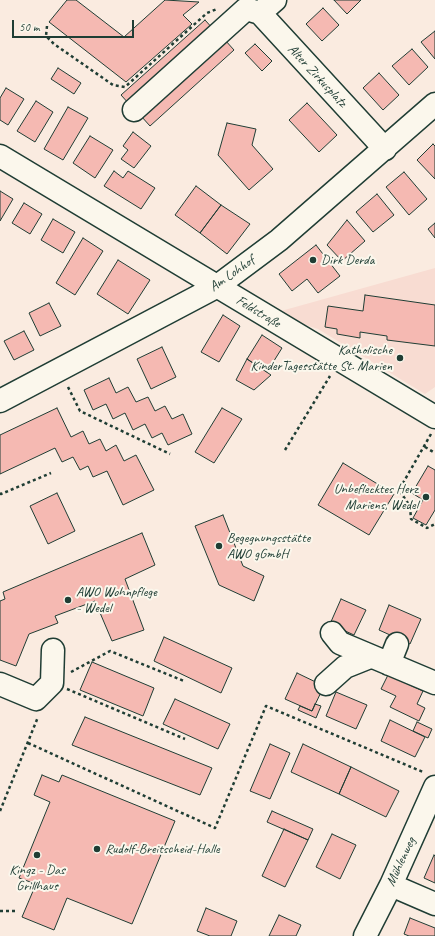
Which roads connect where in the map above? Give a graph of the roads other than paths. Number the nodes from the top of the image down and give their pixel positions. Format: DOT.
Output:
graph roads {
  1 [pos="260,7"];
  2 [pos="134,110"];
  3 [pos="433,111"];
  4 [pos="385,149"];
  5 [pos="0,156"];
  6 [pos="216,287"];
  7 [pos="0,401"];
  8 [pos="435,416"];
  9 [pos="332,633"];
  10 [pos="53,650"];
  11 [pos="385,655"];
  12 [pos="435,683"];
  13 [pos="0,684"];
  14 [pos="326,684"];
  15 [pos="432,780"];
  16 [pos="391,885"];
  17 [pos="435,904"];
  18 [pos="365,936"];
  1 -- 2 [label="street"];
  1 -- 4 [label="street, Alter Zirkusplatz"];
  3 -- 4 [label="street, Am Lohhof"];
  4 -- 6 [label="street, Am Lohhof"];
  5 -- 6 [label="street, Feldstraße"];
  6 -- 7 [label="street, Am Lohhof"];
  6 -- 8 [label="street, Feldstraße"];
  9 -- 11 [label="street"];
  10 -- 13 [label="street"];
  11 -- 12 [label="street"];
  11 -- 14 [label="street"];
  15 -- 16 [label="street, Mühlenweg"];
  16 -- 17 [label="street"];
  16 -- 18 [label="street, Mühlenweg"];
}
